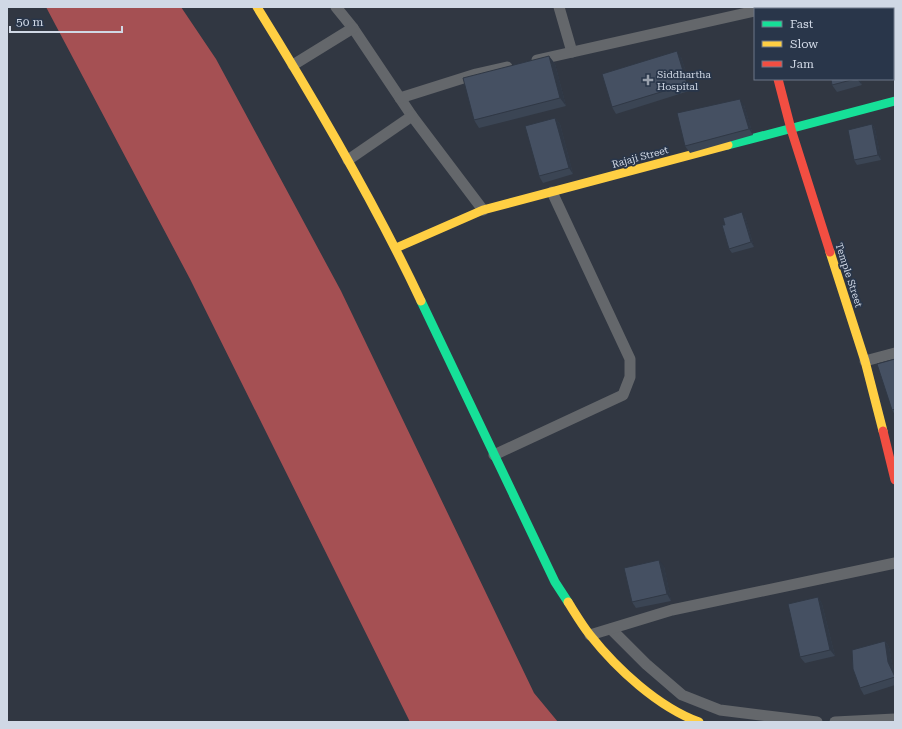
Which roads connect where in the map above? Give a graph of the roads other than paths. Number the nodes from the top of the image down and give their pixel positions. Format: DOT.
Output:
graph roads {
  1 [pos="257,7"];
  2 [pos="559,7"];
  3 [pos="342,9"];
  4 [pos="754,11"];
  5 [pos="353,28"];
  6 [pos="572,52"];
  7 [pos="293,65"];
  8 [pos="778,80"];
  9 [pos="400,98"];
  10 [pos="895,101"];
  11 [pos="412,116"];
  12 [pos="791,129"];
  13 [pos="348,160"];
  14 [pos="552,192"];
  15 [pos="484,210"];
  16 [pos="396,248"];
  17 [pos="895,353"];
  18 [pos="865,361"];
  19 [pos="494,455"];
  20 [pos="895,476"];
  21 [pos="895,563"];
  22 [pos="611,629"];
  23 [pos="590,635"];
  24 [pos="895,719"];
  25 [pos="699,722"];
  26 [pos="817,722"];
  27 [pos="835,722"];
  1 -- 7 [label="street"];
  2 -- 6 [label="street"];
  3 -- 5 [label="street"];
  4 -- 6 [label="street"];
  5 -- 7 [label="street"];
  5 -- 9 [label="street"];
  6 -- 9 [label="street"];
  7 -- 13 [label="street"];
  8 -- 12 [label="street, Temple Street"];
  9 -- 11 [label="street"];
  10 -- 12 [label="street, Rajaji Street"];
  11 -- 13 [label="street"];
  11 -- 15 [label="street"];
  12 -- 14 [label="street, Rajaji Street"];
  12 -- 18 [label="street, Temple Street"];
  13 -- 16 [label="street"];
  14 -- 15 [label="street, Rajaji Street"];
  14 -- 19 [label="street"];
  15 -- 16 [label="street, Rajaji Street"];
  16 -- 19 [label="street"];
  17 -- 18 [label="street"];
  18 -- 20 [label="street, Temple Street"];
  19 -- 23 [label="street"];
  21 -- 22 [label="street"];
  22 -- 23 [label="street"];
  22 -- 26 [label="street"];
  23 -- 25 [label="street"];
  24 -- 27 [label="street"];
}
